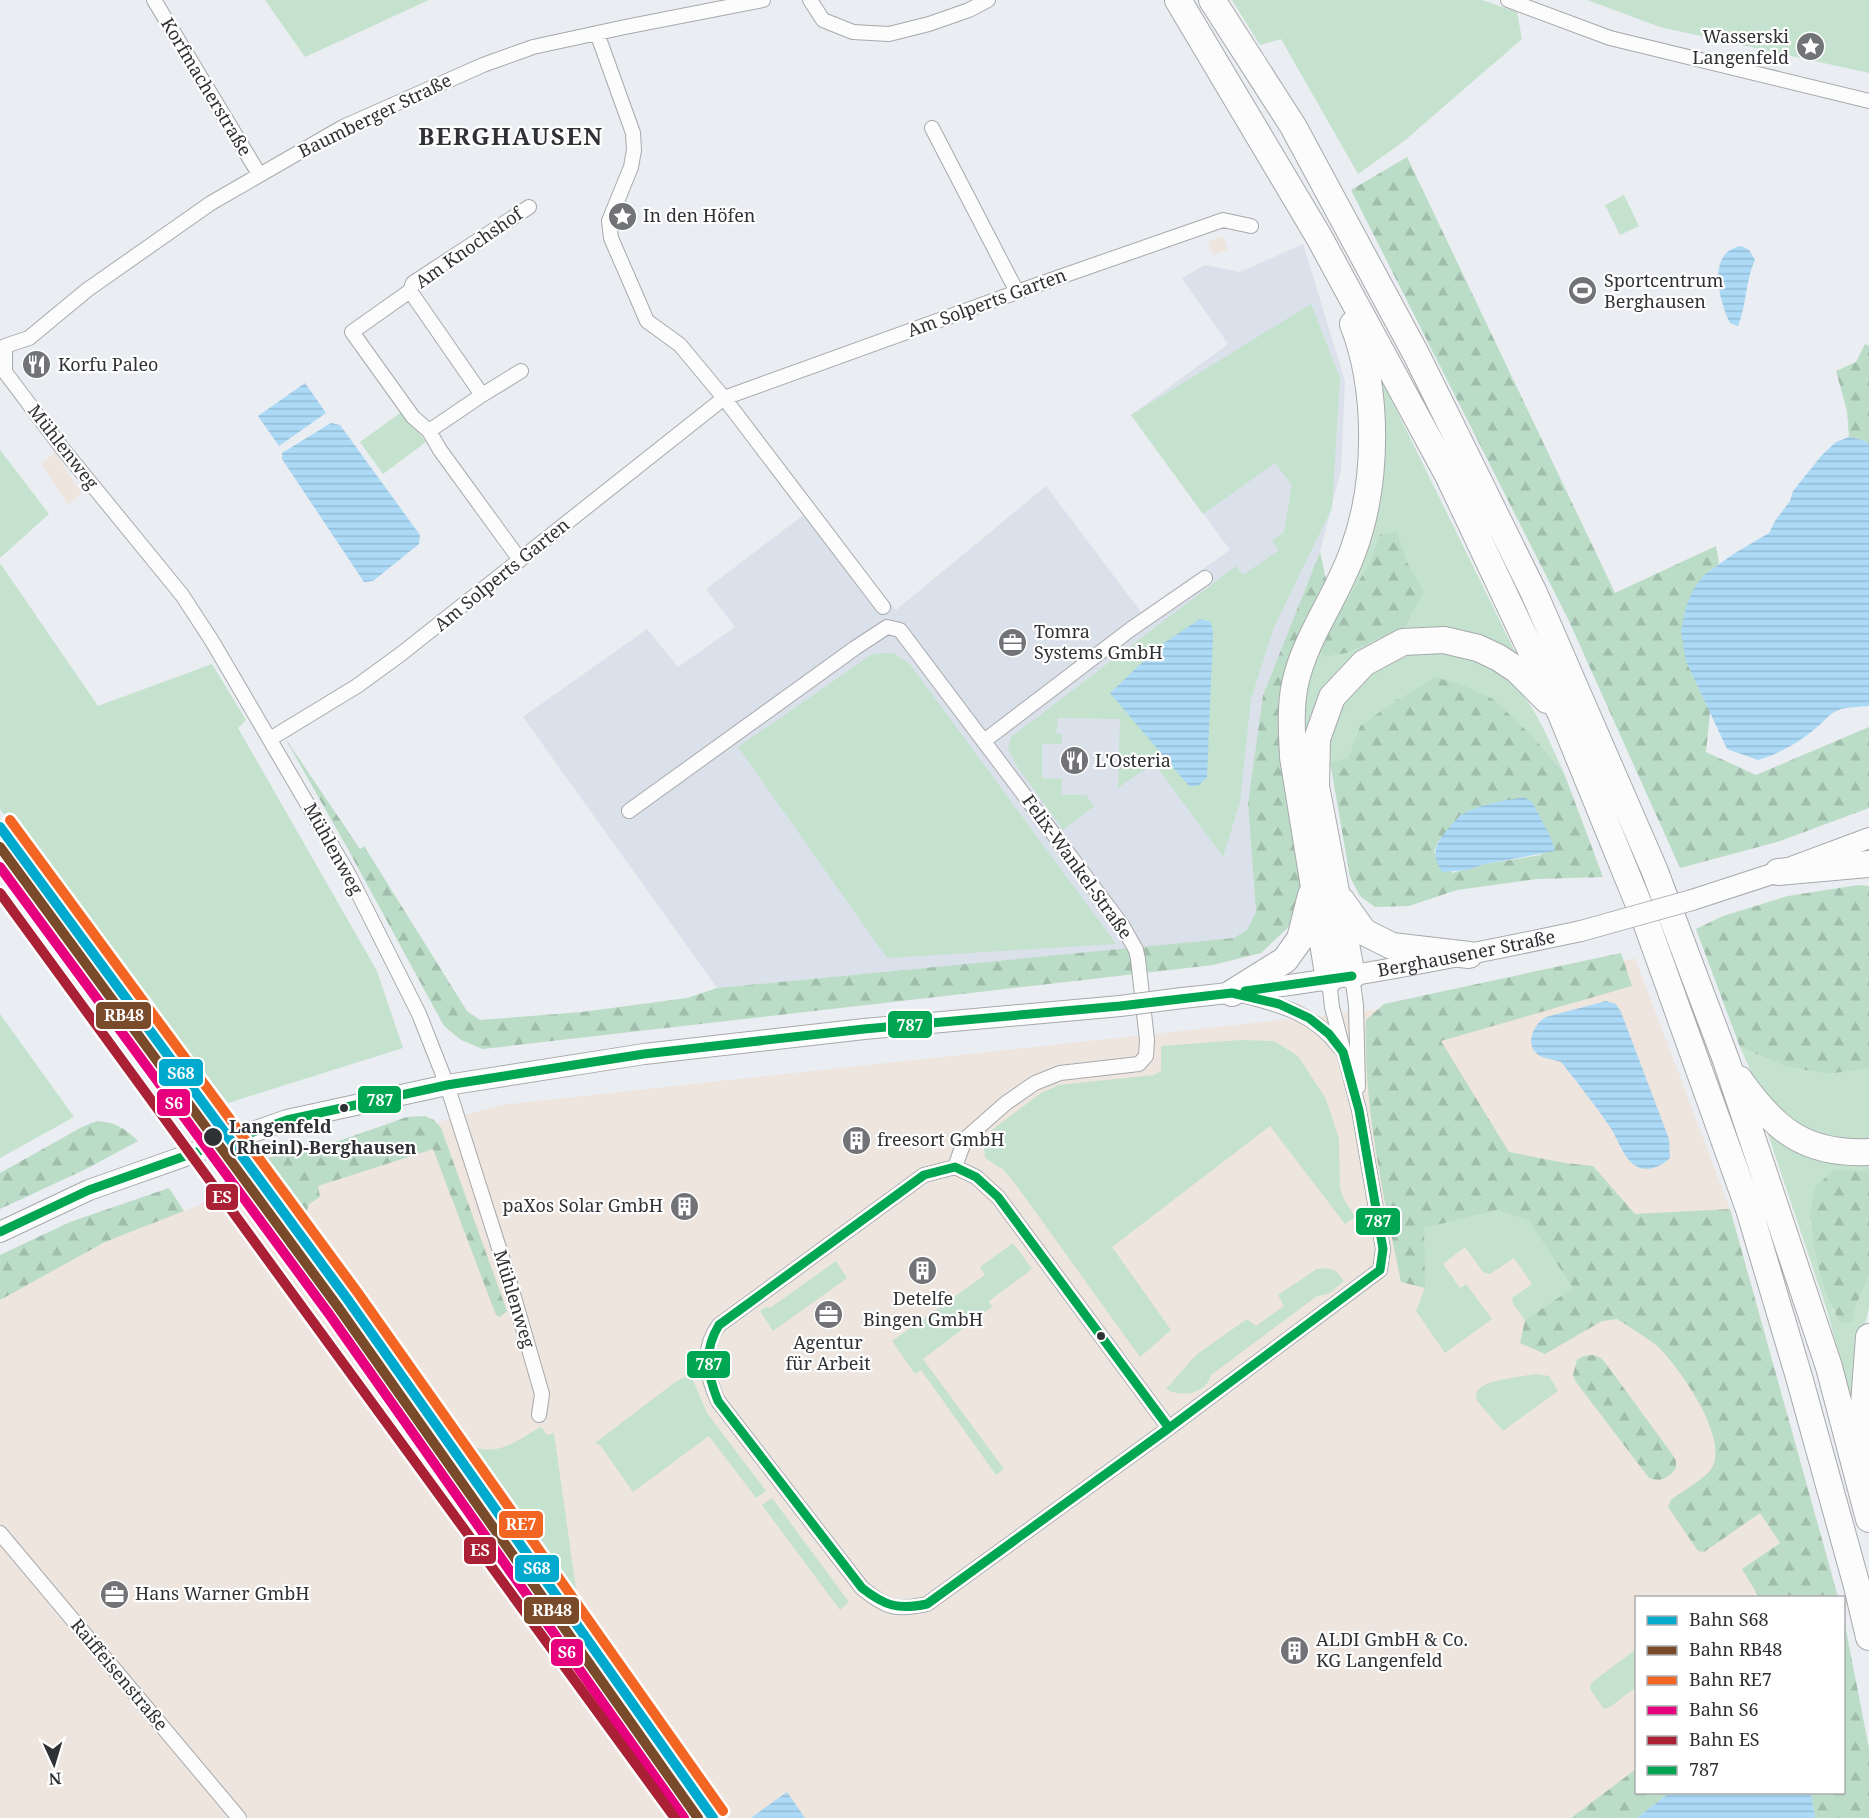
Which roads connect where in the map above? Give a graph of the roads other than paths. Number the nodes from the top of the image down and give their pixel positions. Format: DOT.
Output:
graph roads {
  1 [pos="154,0"];
  2 [pos="763,0"];
  3 [pos="810,0"];
  4 [pos="988,0"];
  5 [pos="1178,0"];
  6 [pos="1212,0"];
  7 [pos="1508,0"];
  8 [pos="597,33"];
  9 [pos="1869,101"];
  10 [pos="932,128"];
  11 [pos="259,174"];
  12 [pos="529,207"];
  13 [pos="1251,226"];
  14 [pos="1318,237"];
  15 [pos="410,291"];
  16 [pos="1017,292"];
  17 [pos="2,344"];
  18 [pos="521,371"];
  19 [pos="482,395"];
  20 [pos="724,398"];
  21 [pos="429,431"];
  22 [pos="520,560"];
  23 [pos="1205,578"];
  24 [pos="883,607"];
  25 [pos="1561,714"];
  26 [pos="270,739"];
  27 [pos="984,741"];
  28 [pos="629,811"];
  29 [pos="1869,838"];
  30 [pos="1869,864"];
  31 [pos="1778,872"];
  32 [pos="1325,888"];
  33 [pos="1469,955"];
  34 [pos="1340,978"];
  35 [pos="1232,993"];
  36 [pos="1343,1052"];
  37 [pos="1726,1060"];
  38 [pos="447,1085"];
  39 [pos="1359,1110"];
  40 [pos="1869,1152"];
  41 [pos="955,1167"];
  42 [pos="0,1232"];
  43 [pos="1869,1337"];
  44 [pos="539,1415"];
  45 [pos="1169,1428"];
  46 [pos="1869,1465"];
  47 [pos="1869,1519"];
  48 [pos="0,1533"];
  49 [pos="1869,1637"];
  50 [pos="239,1818"];
  1 -- 11 [label="street, Korfmacherstraße"];
  2 -- 8 [label="street, Baumberger Straße"];
  3 -- 4 [label="street"];
  5 -- 14 [label="highway"];
  6 -- 37 [label="highway"];
  7 -- 9 [label="street"];
  8 -- 11 [label="street, Baumberger Straße"];
  8 -- 20 [label="street"];
  10 -- 16 [label="street"];
  11 -- 17 [label="street, Baumberger Straße"];
  12 -- 15 [label="street, Am Knochshof"];
  13 -- 16 [label="street, Am Solperts Garten"];
  14 -- 25 [label="highway"];
  14 -- 32 [label="highway"];
  15 -- 19 [label="street, Am Knochshof"];
  15 -- 21 [label="street, Am Knochshof"];
  16 -- 20 [label="street, Am Solperts Garten"];
  17 -- 26 [label="street, Mühlenweg"];
  18 -- 19 [label="street"];
  19 -- 21 [label="street"];
  20 -- 22 [label="street, Am Solperts Garten"];
  20 -- 24 [label="street"];
  21 -- 22 [label="street, Am Knochshof"];
  22 -- 26 [label="street, Am Solperts Garten"];
  23 -- 27 [label="street"];
  25 -- 32 [label="highway"];
  25 -- 49 [label="highway"];
  26 -- 38 [label="street, Mühlenweg"];
  27 -- 28 [label="street, Felix-Wankel-Straße"];
  27 -- 41 [label="street, Felix-Wankel-Straße"];
  29 -- 31 [label="main road, Berghausener Straße"];
  30 -- 31 [label="highway"];
  31 -- 33 [label="main road, Berghausener Straße, bridge"];
  32 -- 33 [label="highway"];
  32 -- 34 [label="highway"];
  32 -- 35 [label="highway"];
  33 -- 34 [label="main road, Berghausener Straße"];
  34 -- 35 [label="main road, Berghausener Straße"];
  34 -- 36 [label="street"];
  34 -- 39 [label="street"];
  35 -- 36 [label="street"];
  35 -- 38 [label="main road, Berghausener Straße, bridge"];
  36 -- 39 [label="street"];
  37 -- 40 [label="highway"];
  37 -- 47 [label="highway"];
  38 -- 42 [label="main road, Berghausener Straße"];
  38 -- 44 [label="street, Mühlenweg"];
  39 -- 45 [label="street"];
  41 -- 45 [label="street"];
  41 -- 45 [label="street"];
  43 -- 46 [label="highway"];
  48 -- 50 [label="street, Raiffeisenstraße"];
}
